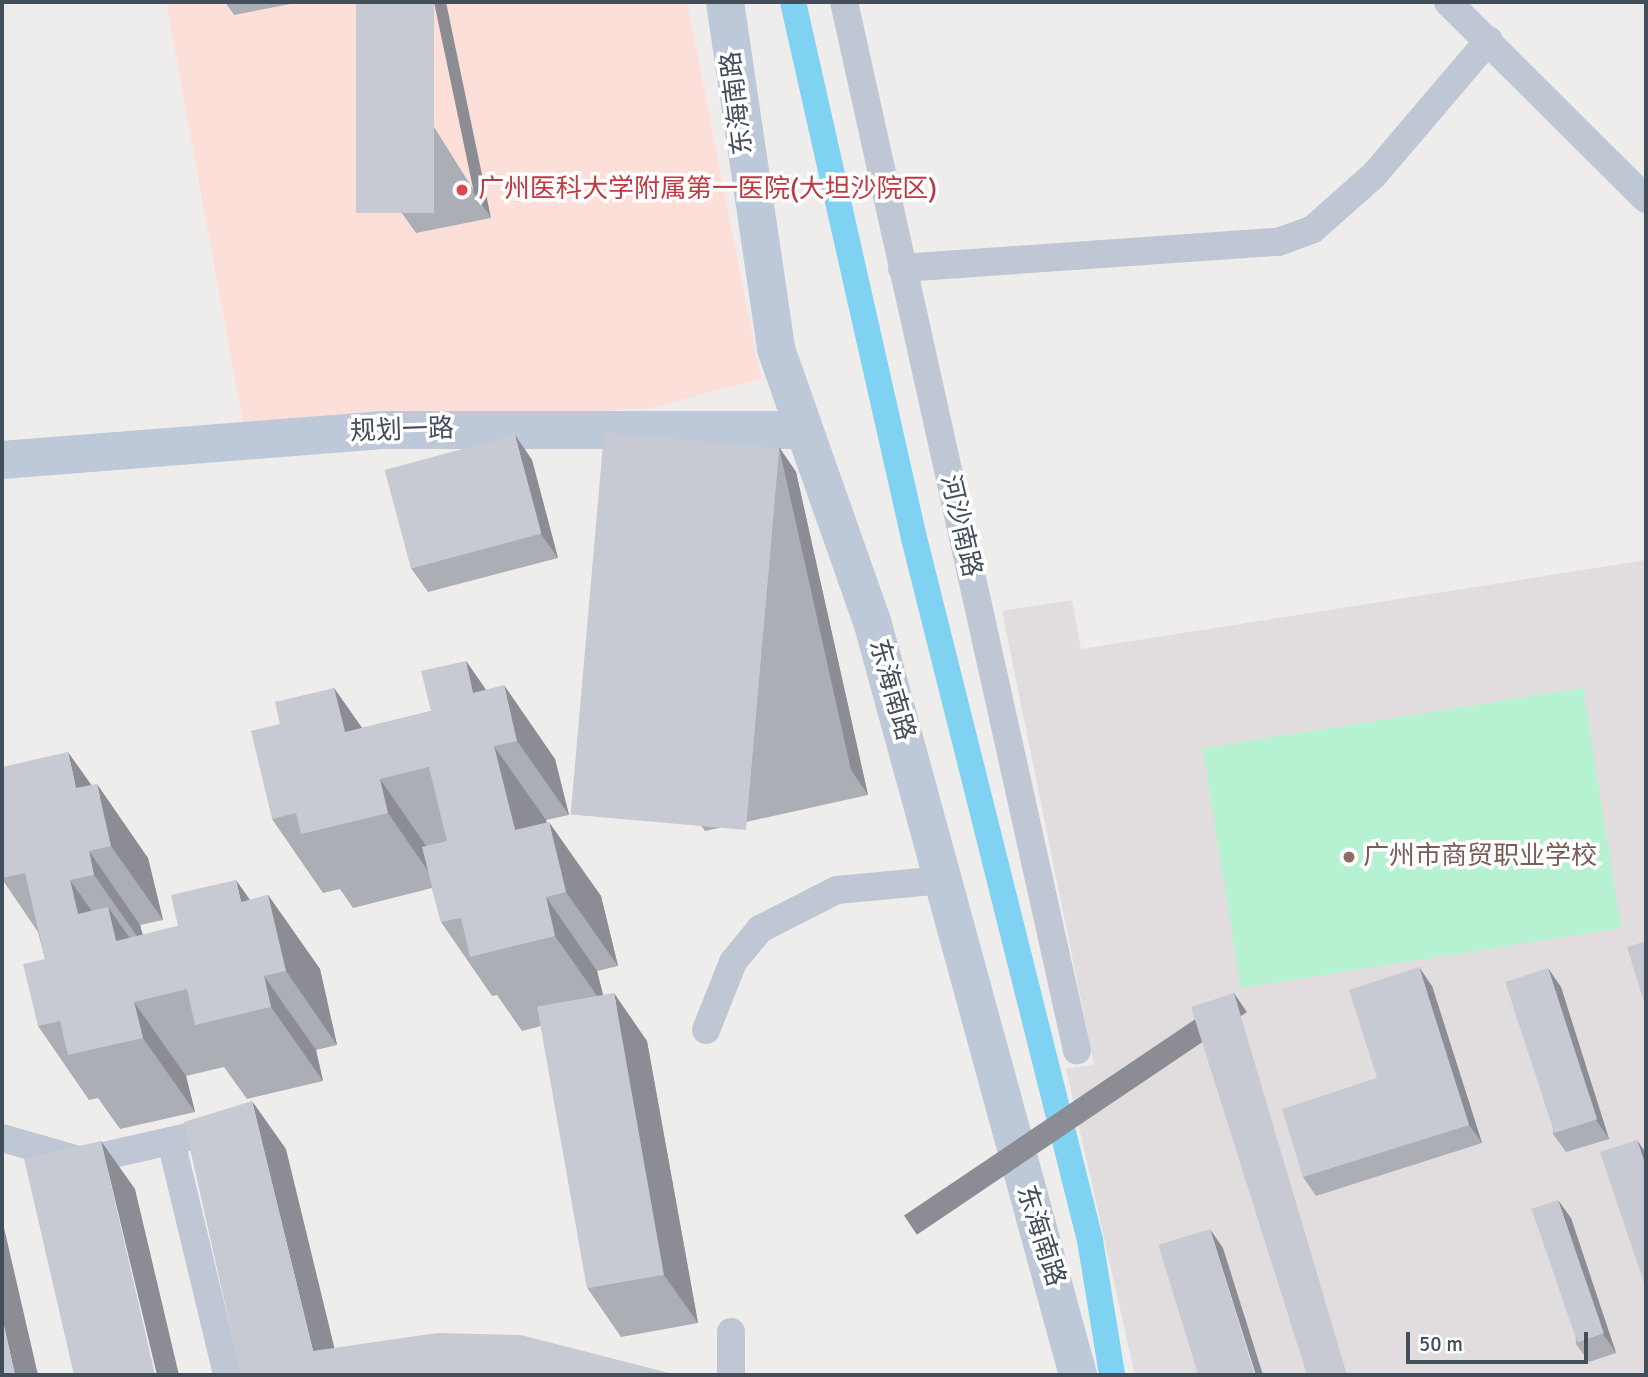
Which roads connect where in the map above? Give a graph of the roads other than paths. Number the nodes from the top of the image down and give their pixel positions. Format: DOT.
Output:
graph roads {
  1 [pos="725,2"];
  2 [pos="844,2"];
  3 [pos="1448,2"];
  4 [pos="1489,40"];
  5 [pos="1646,199"];
  6 [pos="902,268"];
  7 [pos="804,430"];
  8 [pos="2,460"];
  9 [pos="943,880"];
  10 [pos="706,1030"];
  11 [pos="1077,1050"];
  12 [pos="218,1130"];
  13 [pos="2,1138"];
  14 [pos="171,1141"];
  15 [pos="731,1332"];
  16 [pos="227,1375"];
  17 [pos="732,1375"];
  18 [pos="1078,1375"];
  1 -- 7 [label="street, 东海南路"];
  2 -- 6 [label="street, 河沙南路"];
  3 -- 4 [label="street"];
  4 -- 5 [label="street"];
  4 -- 6 [label="street"];
  6 -- 11 [label="street, 河沙南路"];
  7 -- 8 [label="street, 规划一路"];
  7 -- 9 [label="street, 东海南路"];
  9 -- 10 [label="street"];
  9 -- 18 [label="street, 东海南路"];
  12 -- 14 [label="street"];
  13 -- 14 [label="street"];
  14 -- 16 [label="street"];
  15 -- 17 [label="street"];
}
